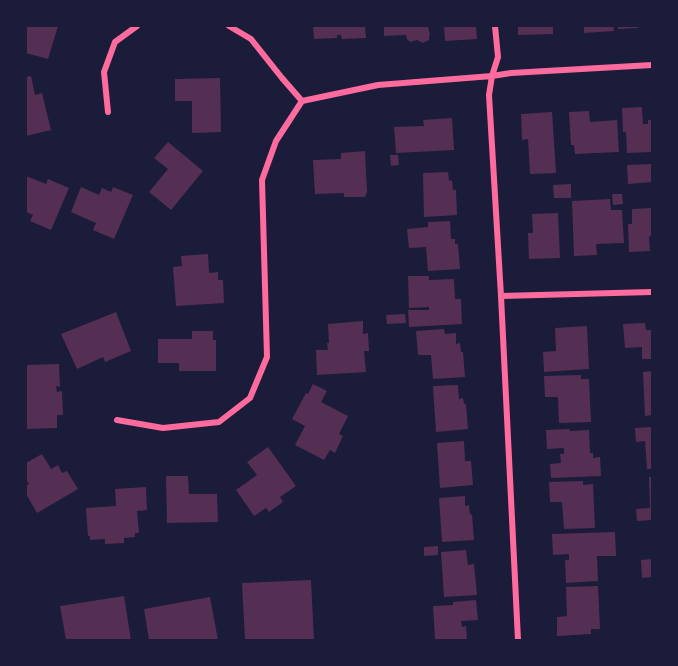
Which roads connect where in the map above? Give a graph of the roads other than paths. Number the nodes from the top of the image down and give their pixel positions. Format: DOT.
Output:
graph roads {
  1 [pos="137,26"];
  2 [pos="229,26"];
  3 [pos="495,26"];
  4 [pos="652,65"];
  5 [pos="492,76"];
  6 [pos="302,101"];
  7 [pos="108,112"];
  8 [pos="652,291"];
  9 [pos="501,296"];
  10 [pos="117,420"];
  11 [pos="518,640"];
  1 -- 7 [label="street"];
  2 -- 6 [label="street"];
  3 -- 5 [label="street"];
  4 -- 5 [label="street"];
  5 -- 6 [label="street"];
  5 -- 9 [label="street"];
  6 -- 10 [label="street"];
  8 -- 9 [label="street"];
  9 -- 11 [label="street"];
}
